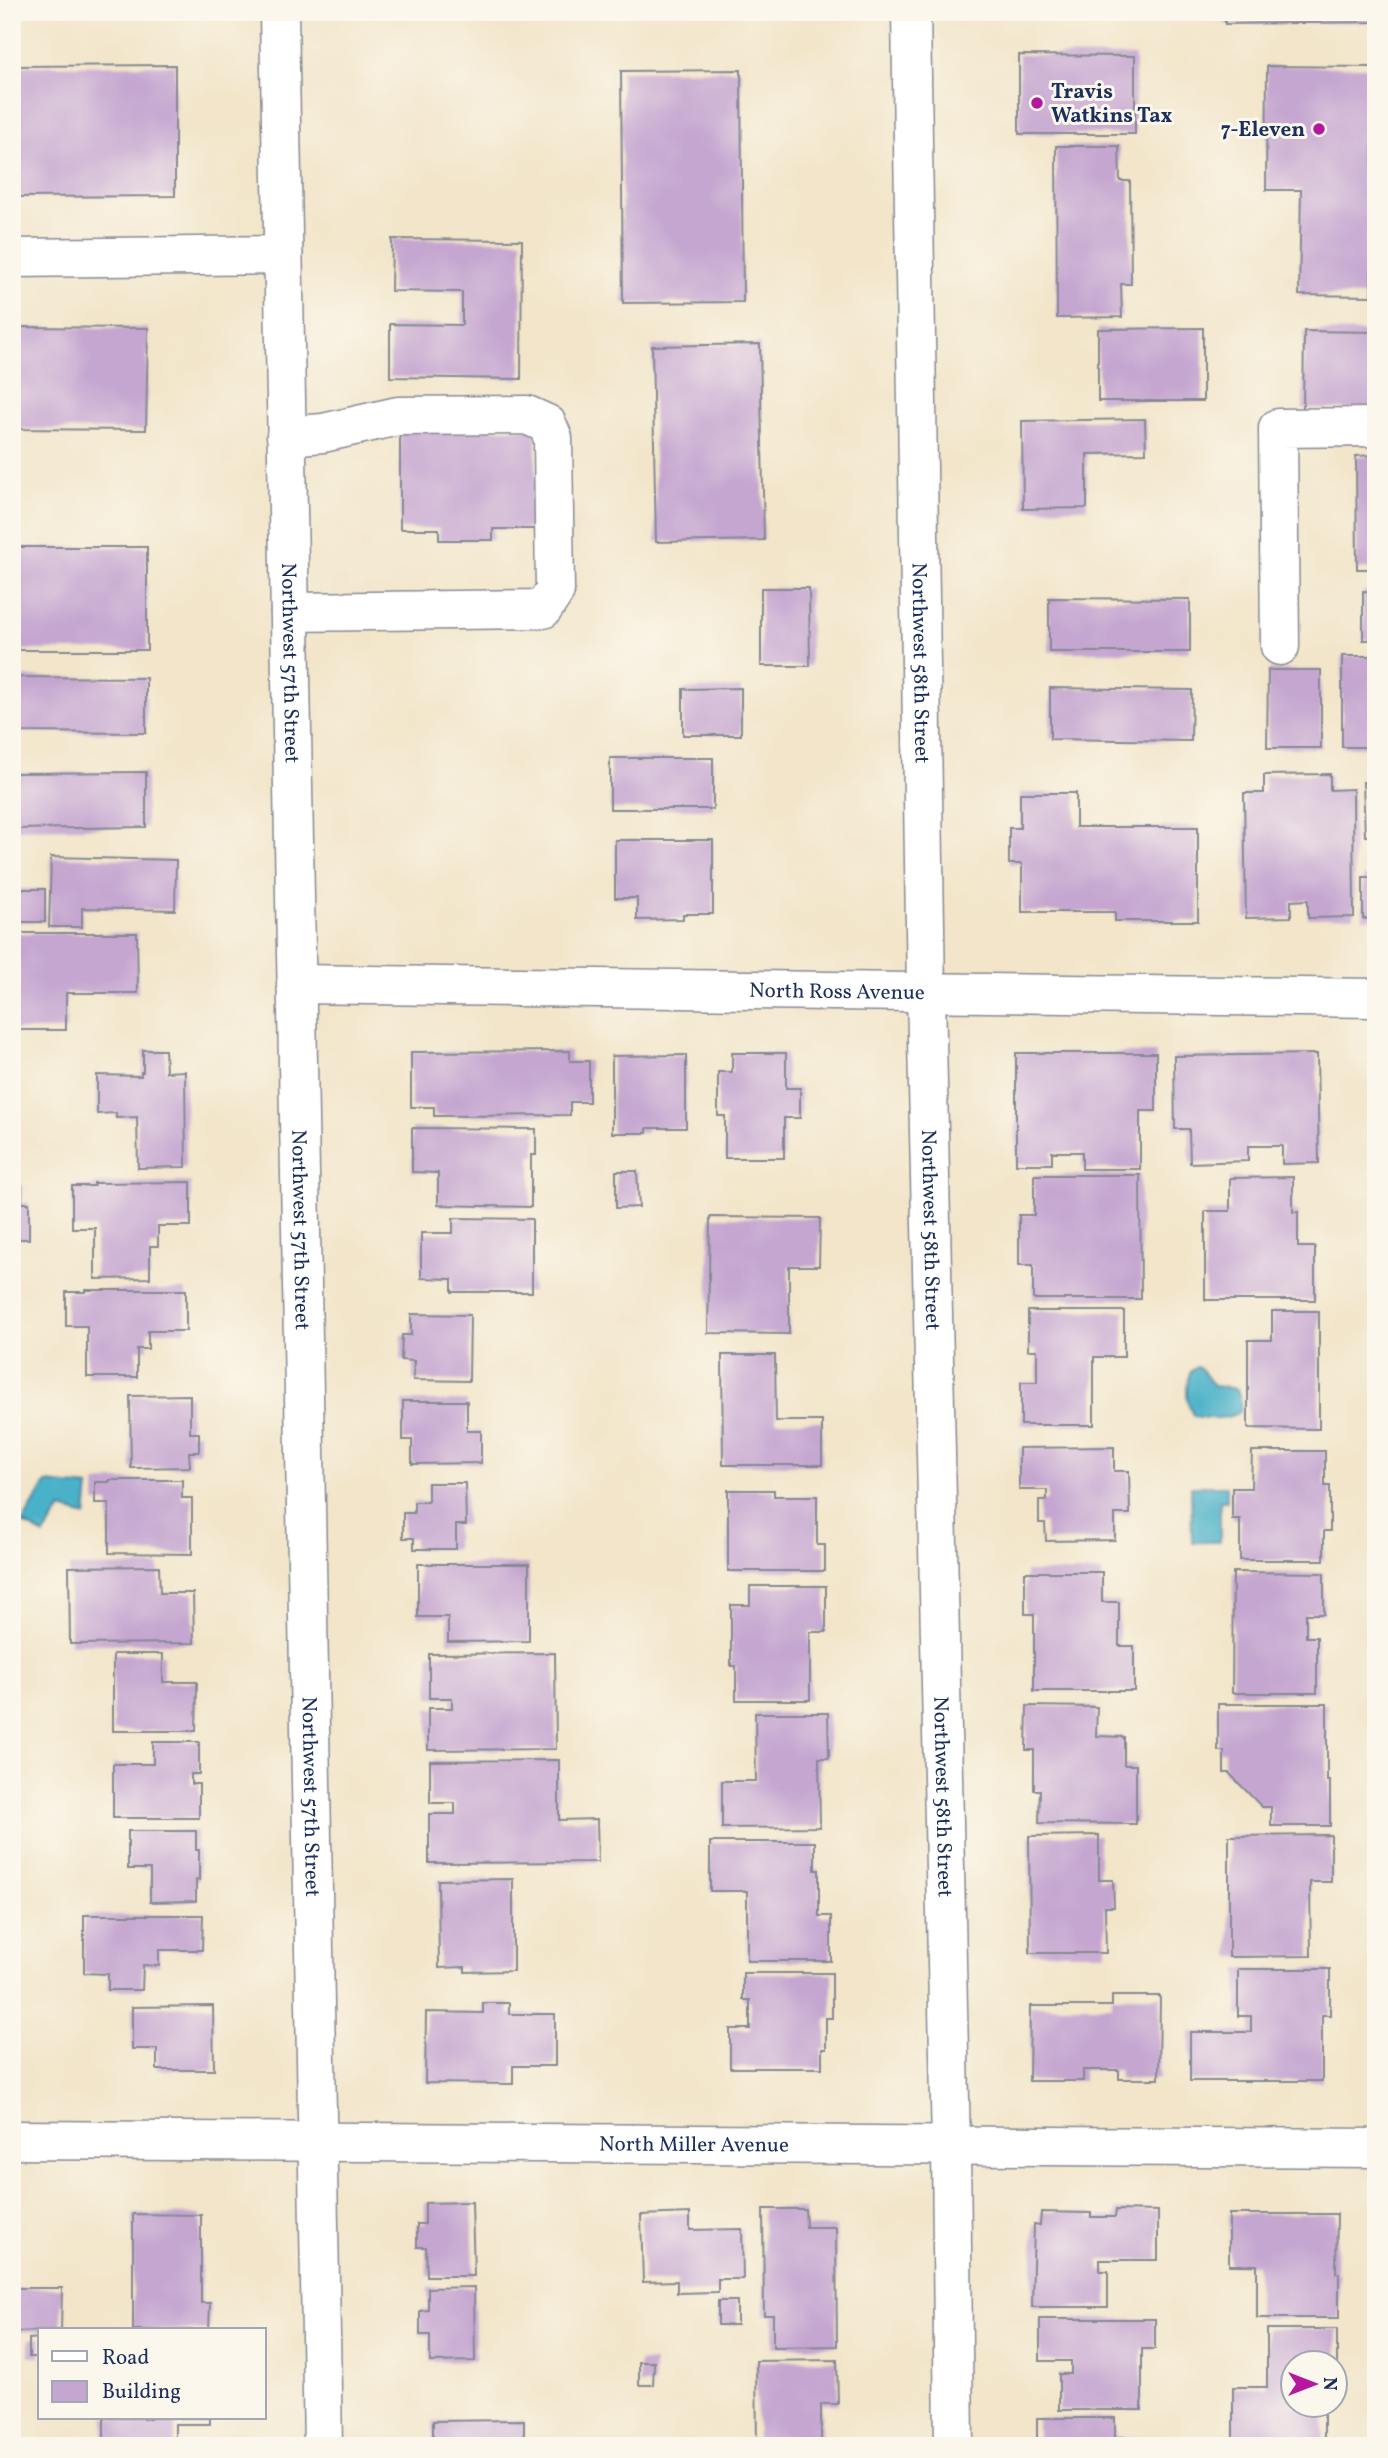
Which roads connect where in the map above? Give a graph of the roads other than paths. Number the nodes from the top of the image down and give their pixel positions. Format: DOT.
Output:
graph roads {
  1 [pos="279,12"];
  2 [pos="911,12"];
  3 [pos="283,255"];
  4 [pos="12,258"];
  5 [pos="1376,427"];
  6 [pos="286,436"];
  7 [pos="290,612"];
  8 [pos="1280,646"];
  9 [pos="296,984"];
  10 [pos="926,992"];
  11 [pos="1376,998"];
  12 [pos="12,2140"];
  13 [pos="318,2142"];
  14 [pos="951,2146"];
  15 [pos="1376,2148"];
  16 [pos="323,2446"];
  17 [pos="954,2446"];
  1 -- 3 [label="street, Northwest 57th Street"];
  2 -- 10 [label="street, Northwest 58th Street"];
  3 -- 4 [label="street"];
  3 -- 6 [label="street, Northwest 57th Street"];
  5 -- 8 [label="street"];
  6 -- 7 [label="street, Northwest 57th Street"];
  6 -- 7 [label="street"];
  7 -- 9 [label="street, Northwest 57th Street"];
  9 -- 10 [label="street, North Ross Avenue"];
  9 -- 13 [label="street, Northwest 57th Street"];
  10 -- 11 [label="street, North Ross Avenue"];
  10 -- 14 [label="street, Northwest 58th Street"];
  12 -- 13 [label="street, North Miller Avenue"];
  13 -- 14 [label="street, North Miller Avenue"];
  13 -- 16 [label="street, Northwest 57th Street"];
  14 -- 15 [label="street, North Miller Avenue"];
  14 -- 17 [label="street, Northwest 58th Street"];
}
